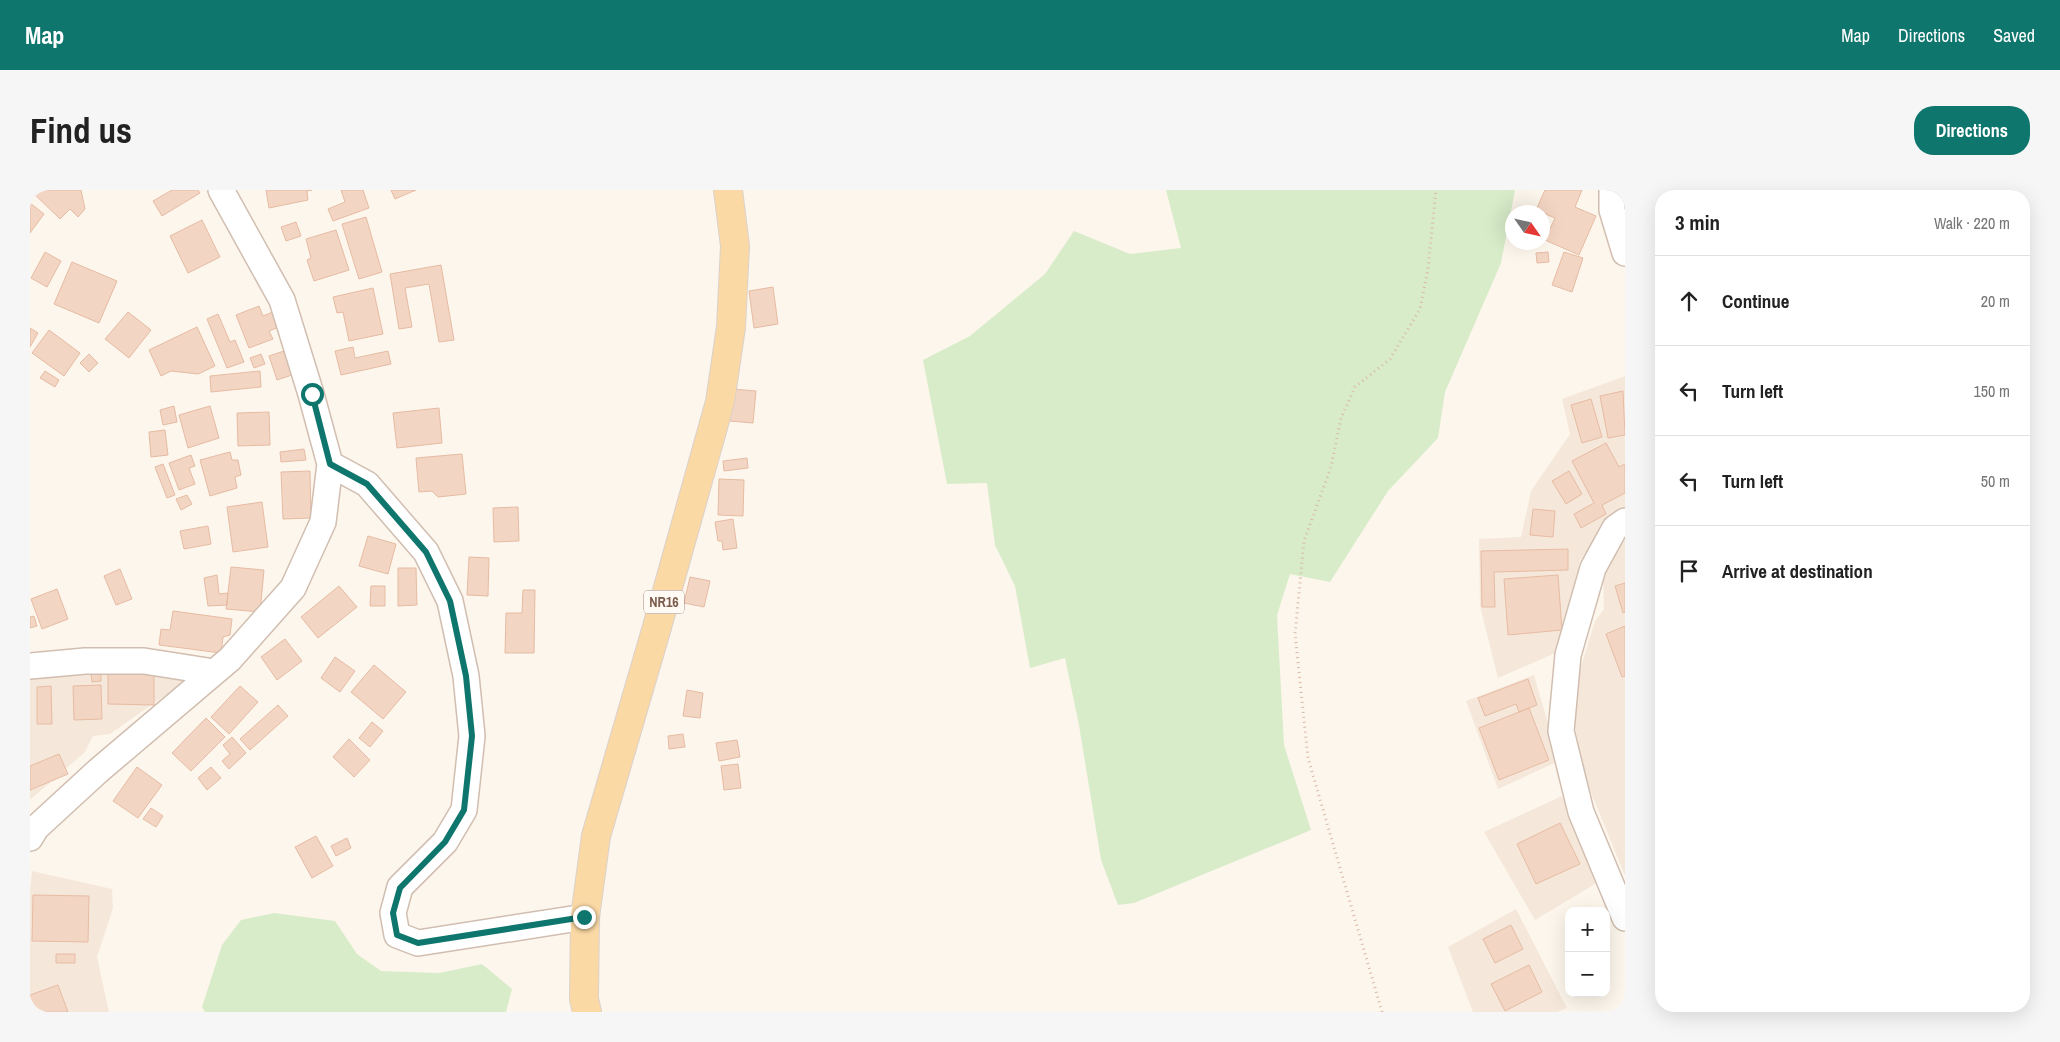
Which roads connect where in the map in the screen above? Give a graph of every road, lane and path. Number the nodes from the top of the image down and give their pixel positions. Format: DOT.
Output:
graph roads {
  1 [pos="221,190"];
  2 [pos="728,190"];
  3 [pos="1436,190"];
  4 [pos="1612,190"];
  5 [pos="1625,253"];
  6 [pos="330,464"];
  7 [pos="1625,521"];
  8 [pos="30,666"];
  9 [pos="214,672"];
  10 [pos="30,838"];
  11 [pos="584,917"];
  12 [pos="1625,918"];
  13 [pos="587,1012"];
  14 [pos="1382,1012"];
  1 -- 6 [label="street"];
  2 -- 11 [label="main road, NR16"];
  3 -- 14 [label="path"];
  4 -- 5 [label="street"];
  6 -- 9 [label="street"];
  6 -- 11 [label="street"];
  7 -- 12 [label="street"];
  8 -- 9 [label="street"];
  9 -- 10 [label="street"];
  11 -- 13 [label="main road, NR16"];
}
